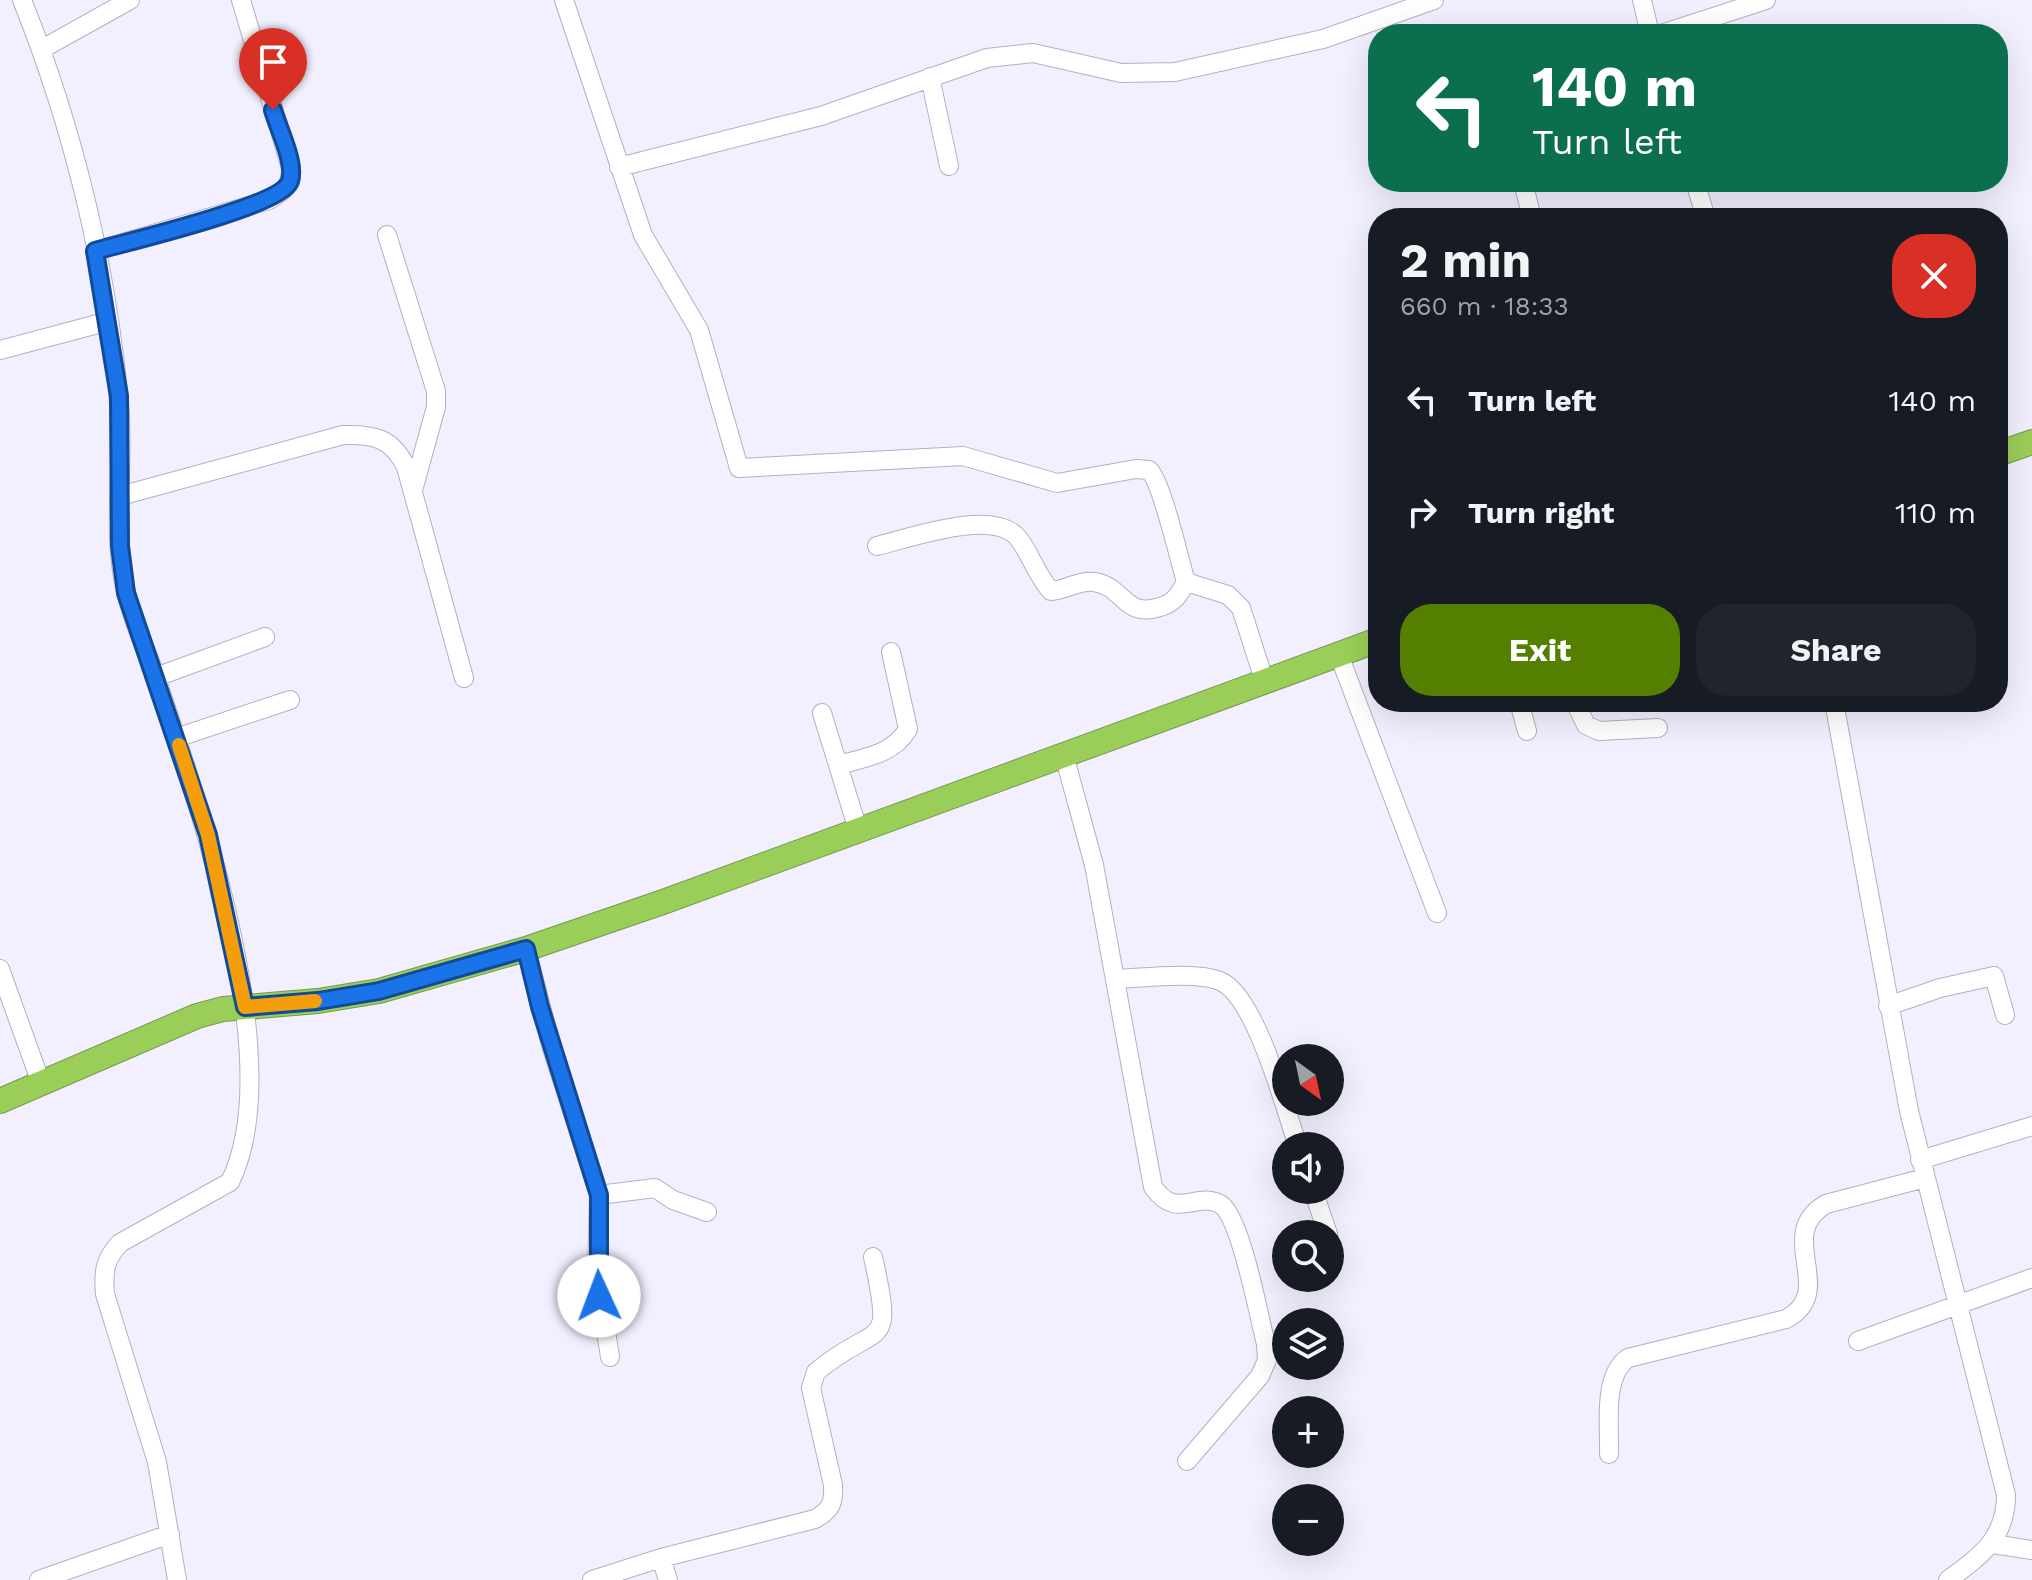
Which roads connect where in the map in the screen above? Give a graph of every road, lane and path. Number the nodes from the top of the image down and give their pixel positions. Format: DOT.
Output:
graph roads {
  1 [pos="22,0"];
  2 [pos="130,0"];
  3 [pos="241,0"];
  4 [pos="564,0"];
  5 [pos="1434,0"];
  6 [pos="1642,0"];
  7 [pos="1766,0"];
  8 [pos="1648,24"];
  9 [pos="1692,24"];
  10 [pos="42,49"];
  11 [pos="930,77"];
  12 [pos="949,166"];
  13 [pos="619,167"];
  14 [pos="387,235"];
  15 [pos="95,251"];
  16 [pos="109,321"];
  17 [pos="0,350"];
  18 [pos="2032,442"];
  19 [pos="2008,450"];
  20 [pos="413,490"];
  21 [pos="120,496"];
  22 [pos="877,546"];
  23 [pos="1186,582"];
  24 [pos="265,637"];
  25 [pos="1368,644"];
  26 [pos="891,652"];
  27 [pos="1339,655"];
  28 [pos="156,677"];
  29 [pos="464,678"];
  30 [pos="1265,683"];
  31 [pos="290,700"];
  32 [pos="1522,712"];
  33 [pos="1580,712"];
  34 [pos="1836,712"];
  35 [pos="822,713"];
  36 [pos="1658,728"];
  37 [pos="1527,731"];
  38 [pos="176,738"];
  39 [pos="1064,755"];
  40 [pos="838,765"];
  41 [pos="858,830"];
  42 [pos="1437,913"];
  43 [pos="526,949"];
  44 [pos="0,969"];
  45 [pos="1115,979"];
  46 [pos="1888,1006"];
  47 [pos="245,1007"];
  48 [pos="2005,1015"];
  49 [pos="41,1083"];
  50 [pos="0,1101"];
  51 [pos="2032,1126"];
  52 [pos="1293,1132"];
  53 [pos="1923,1169"];
  54 [pos="599,1195"];
  55 [pos="707,1212"];
  56 [pos="873,1257"];
  57 [pos="2032,1278"];
  58 [pos="1958,1305"];
  59 [pos="1858,1341"];
  60 [pos="610,1357"];
  61 [pos="1609,1454"];
  62 [pos="1187,1461"];
  63 [pos="170,1534"];
  64 [pos="1993,1544"];
  65 [pos="2032,1550"];
  66 [pos="661,1558"];
  67 [pos="39,1580"];
  68 [pos="177,1580"];
  69 [pos="592,1580"];
  70 [pos="668,1580"];
  71 [pos="1948,1580"];
  1 -- 10 [label="street"];
  2 -- 10 [label="street"];
  3 -- 15 [label="street"];
  4 -- 13 [label="street"];
  5 -- 11 [label="street"];
  6 -- 8 [label="street"];
  7 -- 9 [label="street"];
  10 -- 15 [label="street"];
  11 -- 12 [label="street"];
  11 -- 13 [label="street"];
  13 -- 23 [label="street"];
  14 -- 20 [label="street"];
  15 -- 16 [label="street"];
  16 -- 17 [label="street"];
  16 -- 21 [label="street"];
  18 -- 19 [label="highway"];
  20 -- 21 [label="street"];
  20 -- 29 [label="street"];
  21 -- 28 [label="street"];
  22 -- 23 [label="street"];
  23 -- 30 [label="street"];
  24 -- 28 [label="street"];
  25 -- 27 [label="highway"];
  26 -- 40 [label="street"];
  27 -- 30 [label="highway"];
  27 -- 42 [label="street"];
  28 -- 38 [label="street"];
  30 -- 39 [label="highway"];
  31 -- 38 [label="street"];
  32 -- 37 [label="street"];
  33 -- 36 [label="street"];
  34 -- 46 [label="street"];
  35 -- 40 [label="street"];
  38 -- 47 [label="street"];
  39 -- 41 [label="highway"];
  39 -- 45 [label="street"];
  40 -- 41 [label="street"];
  41 -- 43 [label="highway"];
  43 -- 47 [label="highway"];
  43 -- 54 [label="street"];
  44 -- 49 [label="street"];
  45 -- 52 [label="street"];
  45 -- 62 [label="street"];
  46 -- 48 [label="street"];
  46 -- 53 [label="street"];
  47 -- 49 [label="highway"];
  47 -- 63 [label="street"];
  49 -- 50 [label="highway"];
  51 -- 53 [label="street"];
  53 -- 58 [label="street"];
  53 -- 61 [label="street"];
  54 -- 55 [label="street"];
  54 -- 60 [label="street"];
  56 -- 66 [label="street"];
  57 -- 58 [label="street"];
  58 -- 59 [label="street"];
  58 -- 64 [label="street"];
  63 -- 67 [label="street"];
  63 -- 68 [label="street"];
  64 -- 65 [label="street"];
  64 -- 71 [label="street"];
  66 -- 69 [label="street"];
  66 -- 70 [label="street"];
}
